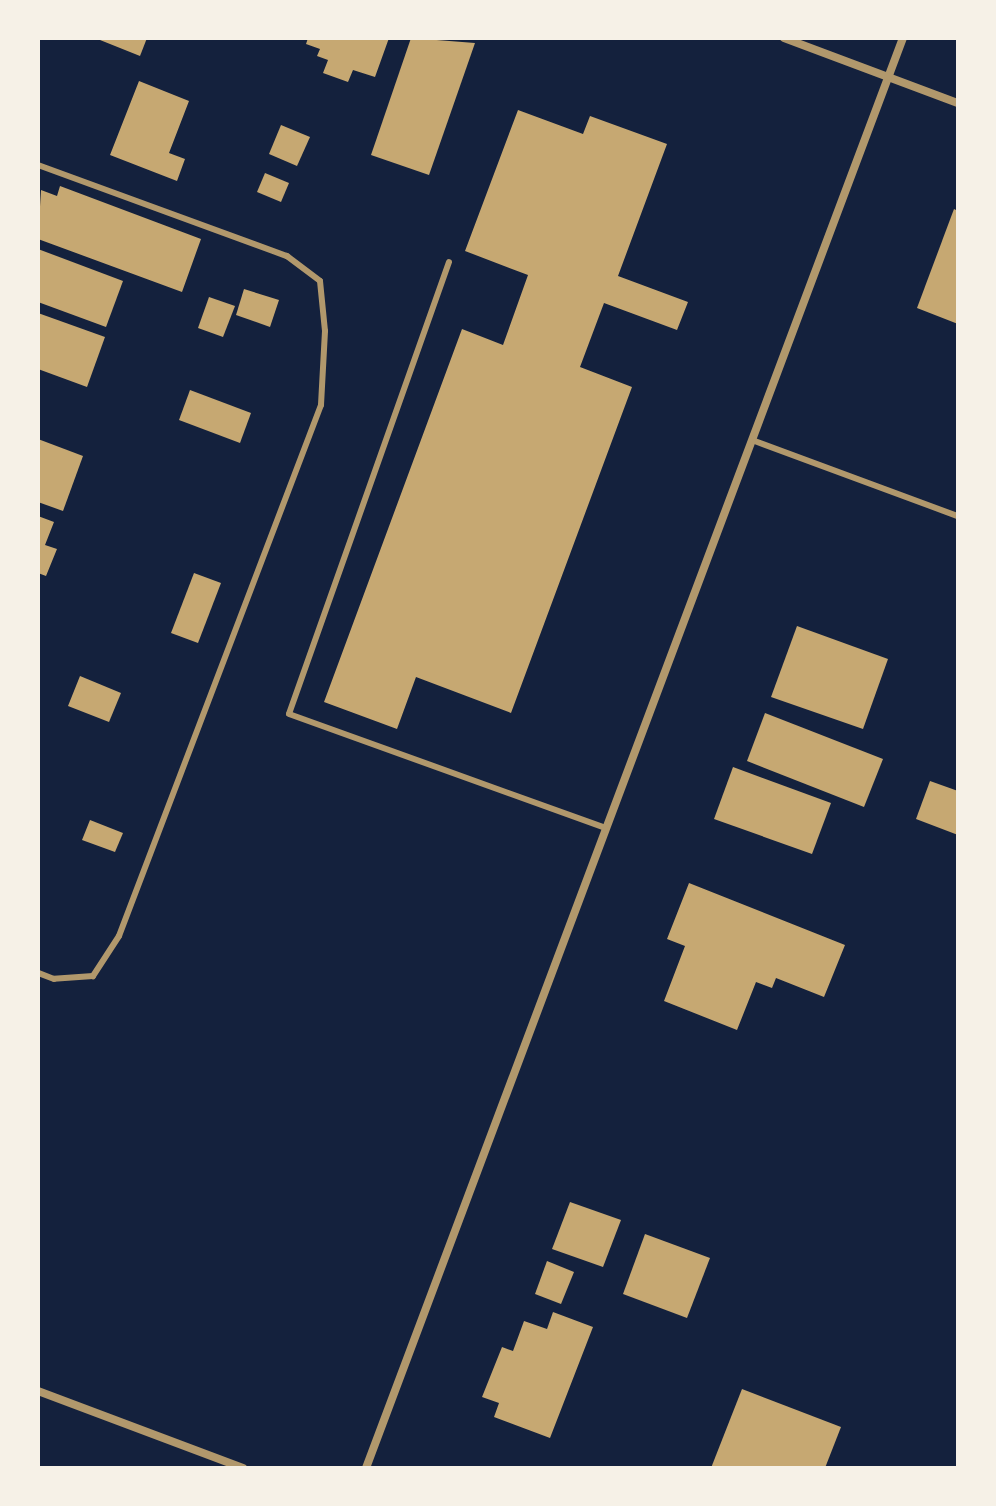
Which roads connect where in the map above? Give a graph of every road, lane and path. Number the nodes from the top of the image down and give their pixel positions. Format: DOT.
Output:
graph roads {
  1 [pos="784,38"];
  2 [pos="903,38"];
  3 [pos="889,78"];
  4 [pos="958,103"];
  5 [pos="38,165"];
  6 [pos="449,262"];
  7 [pos="752,440"];
  8 [pos="958,516"];
  9 [pos="606,828"];
  10 [pos="38,973"];
  11 [pos="38,1391"];
  12 [pos="243,1468"];
  13 [pos="366,1468"];
  1 -- 3 [label="street"];
  2 -- 3 [label="street"];
  3 -- 4 [label="street"];
  3 -- 7 [label="street"];
  5 -- 10 [label="lane"];
  6 -- 9 [label="lane"];
  7 -- 8 [label="lane"];
  7 -- 9 [label="street"];
  9 -- 13 [label="street"];
  11 -- 12 [label="street"];
}
